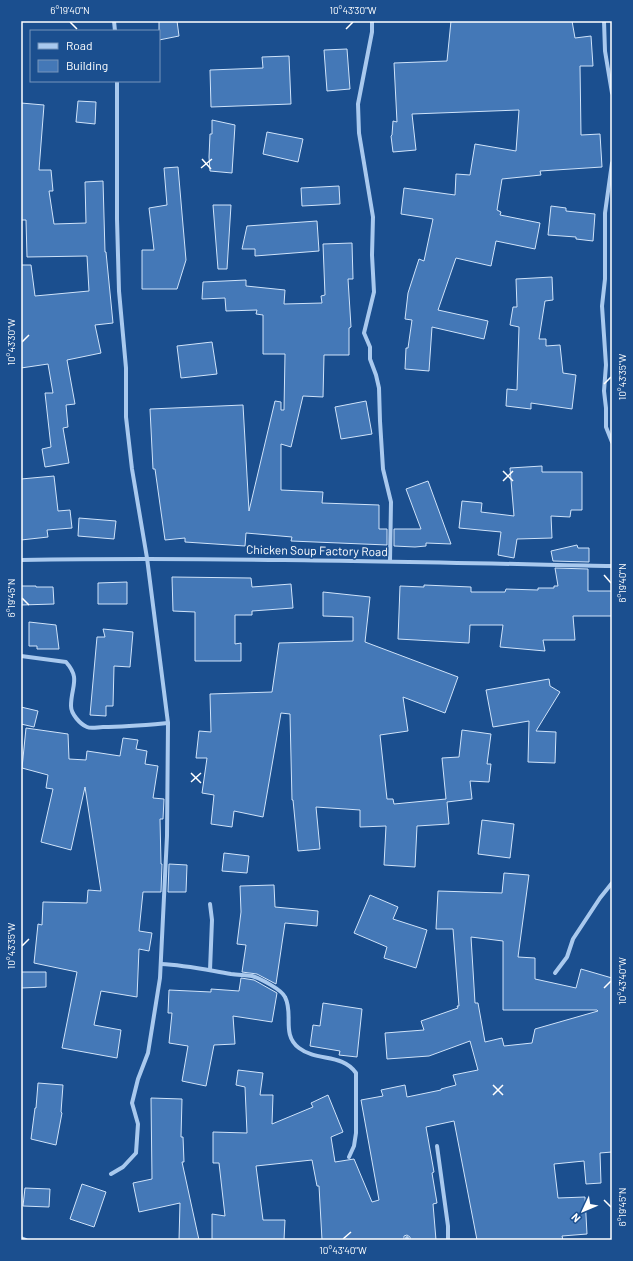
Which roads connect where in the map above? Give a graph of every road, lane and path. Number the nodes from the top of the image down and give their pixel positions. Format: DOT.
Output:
graph roads {
  1 [pos="372,21"];
  2 [pos="604,21"];
  3 [pos="117,82"];
  4 [pos="612,93"];
  5 [pos="612,163"];
  6 [pos="612,442"];
  7 [pos="147,558"];
  8 [pos="21,560"];
  9 [pos="390,561"];
  10 [pos="612,566"];
  11 [pos="21,656"];
  12 [pos="168,723"];
  13 [pos="612,883"];
  14 [pos="210,904"];
  15 [pos="161,964"];
  16 [pos="210,970"];
  17 [pos="555,973"];
  18 [pos="437,1146"];
  19 [pos="348,1157"];
  20 [pos="111,1174"];
  21 [pos="21,1238"];
  22 [pos="26,1240"];
  23 [pos="448,1240"];
  1 -- 9 [label="street"];
  2 -- 4 [label="street"];
  3 -- 7 [label="street"];
  5 -- 6 [label="street"];
  7 -- 8 [label="street, Chicken Soup Factory Road"];
  7 -- 9 [label="street, Chicken Soup Factory Road"];
  7 -- 12 [label="street"];
  9 -- 10 [label="street, Chicken Soup Factory Road"];
  11 -- 12 [label="street"];
  12 -- 15 [label="street"];
  13 -- 17 [label="street"];
  14 -- 16 [label="street"];
  15 -- 16 [label="street"];
  15 -- 20 [label="street"];
  16 -- 19 [label="street"];
  18 -- 23 [label="street"];
  21 -- 22 [label="street"];
}
